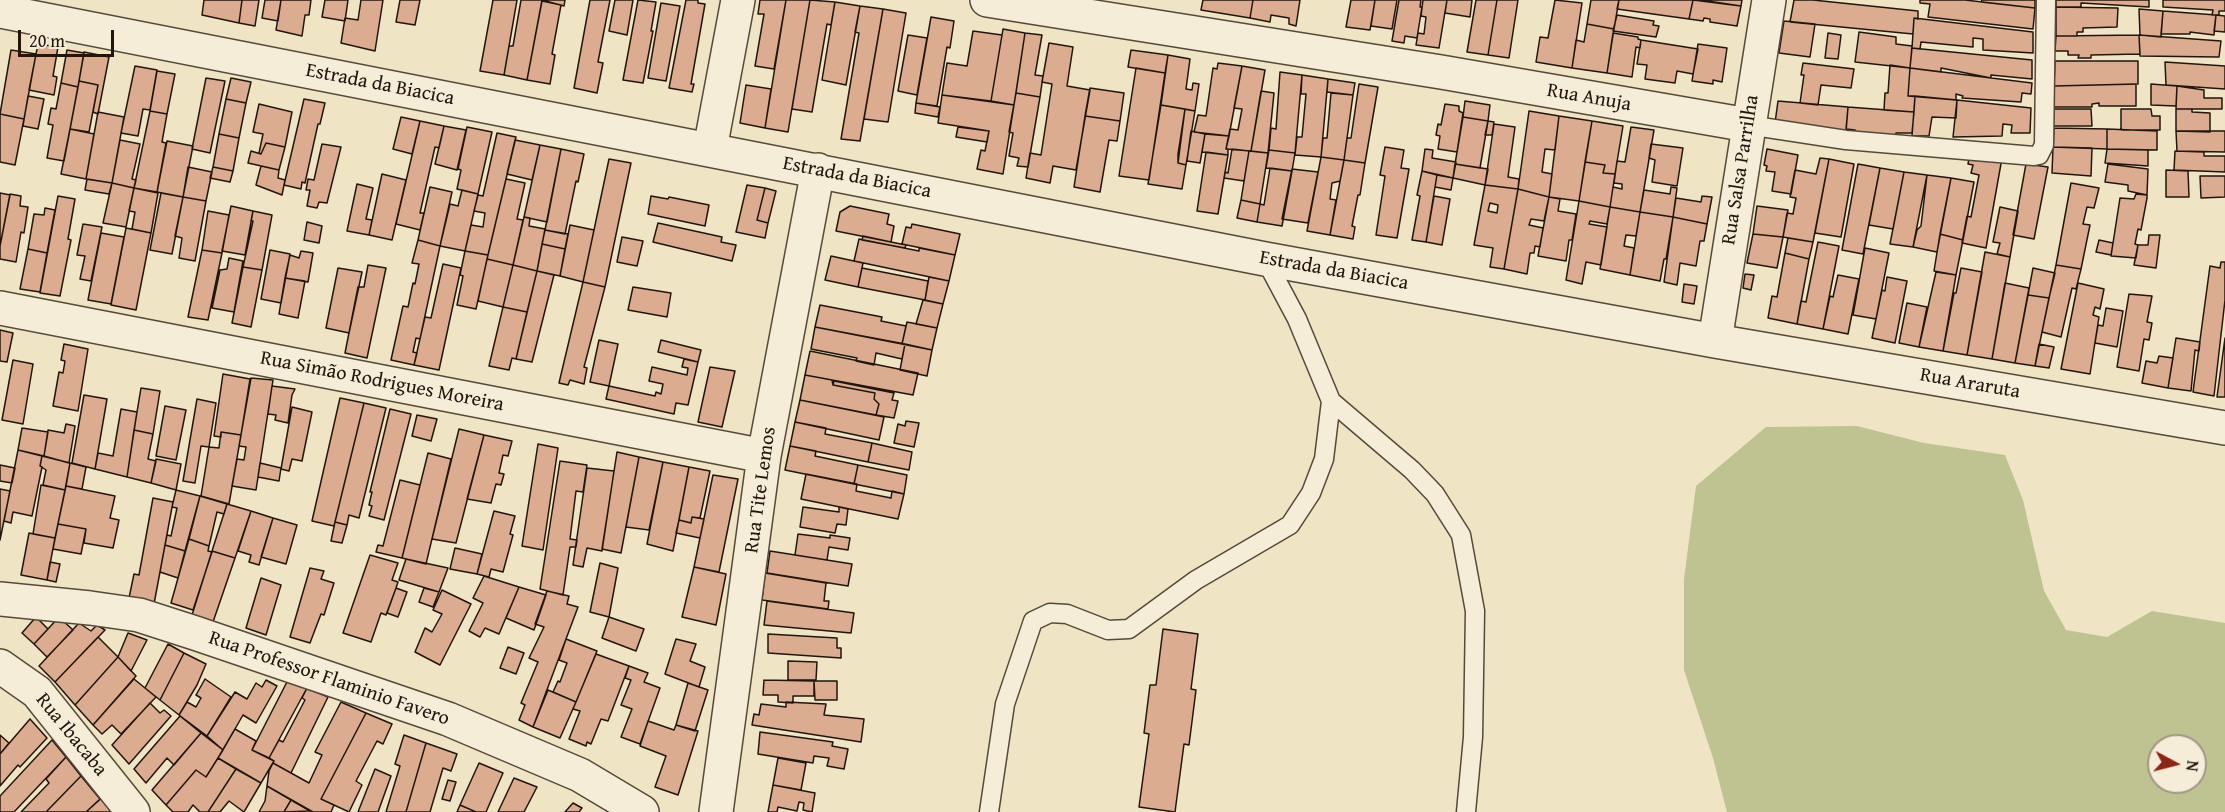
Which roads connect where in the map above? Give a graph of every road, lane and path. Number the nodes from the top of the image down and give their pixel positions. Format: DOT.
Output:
graph roads {
  1 [pos="738,0"];
  2 [pos="987,0"];
  3 [pos="1768,0"];
  4 [pos="2046,0"];
  5 [pos="0,11"];
  6 [pos="1748,125"];
  7 [pos="710,149"];
  8 [pos="818,170"];
  9 [pos="1265,259"];
  10 [pos="0,308"];
  11 [pos="1714,341"];
  12 [pos="1331,401"];
  13 [pos="2225,428"];
  14 [pos="764,456"];
  15 [pos="2,602"];
  16 [pos="0,666"];
  17 [pos="133,812"];
  18 [pos="642,812"];
  19 [pos="716,812"];
  20 [pos="989,812"];
  21 [pos="1466,812"];
  1 -- 7 [label="street"];
  2 -- 6 [label="street, Rua Anuja"];
  3 -- 6 [label="street, Rua Salsa Parrilha"];
  4 -- 6 [label="lane, Rua Anuja"];
  5 -- 7 [label="street, Estrada da Biacica"];
  6 -- 11 [label="street, Rua Salsa Parrilha"];
  7 -- 8 [label="street, Estrada da Biacica"];
  8 -- 9 [label="street, Estrada da Biacica"];
  8 -- 14 [label="street, Rua Tite Lemos"];
  9 -- 11 [label="street, Estrada da Biacica"];
  9 -- 12 [label="lane"];
  10 -- 14 [label="street, Rua Simão Rodrigues Moreira"];
  11 -- 13 [label="street, Rua Araruta"];
  12 -- 20 [label="lane"];
  12 -- 21 [label="lane"];
  14 -- 19 [label="street, Rua Tite Lemos"];
  15 -- 18 [label="street, Rua Professor Flaminio Favero"];
  16 -- 17 [label="street, Rua Ibacaba"];
}
